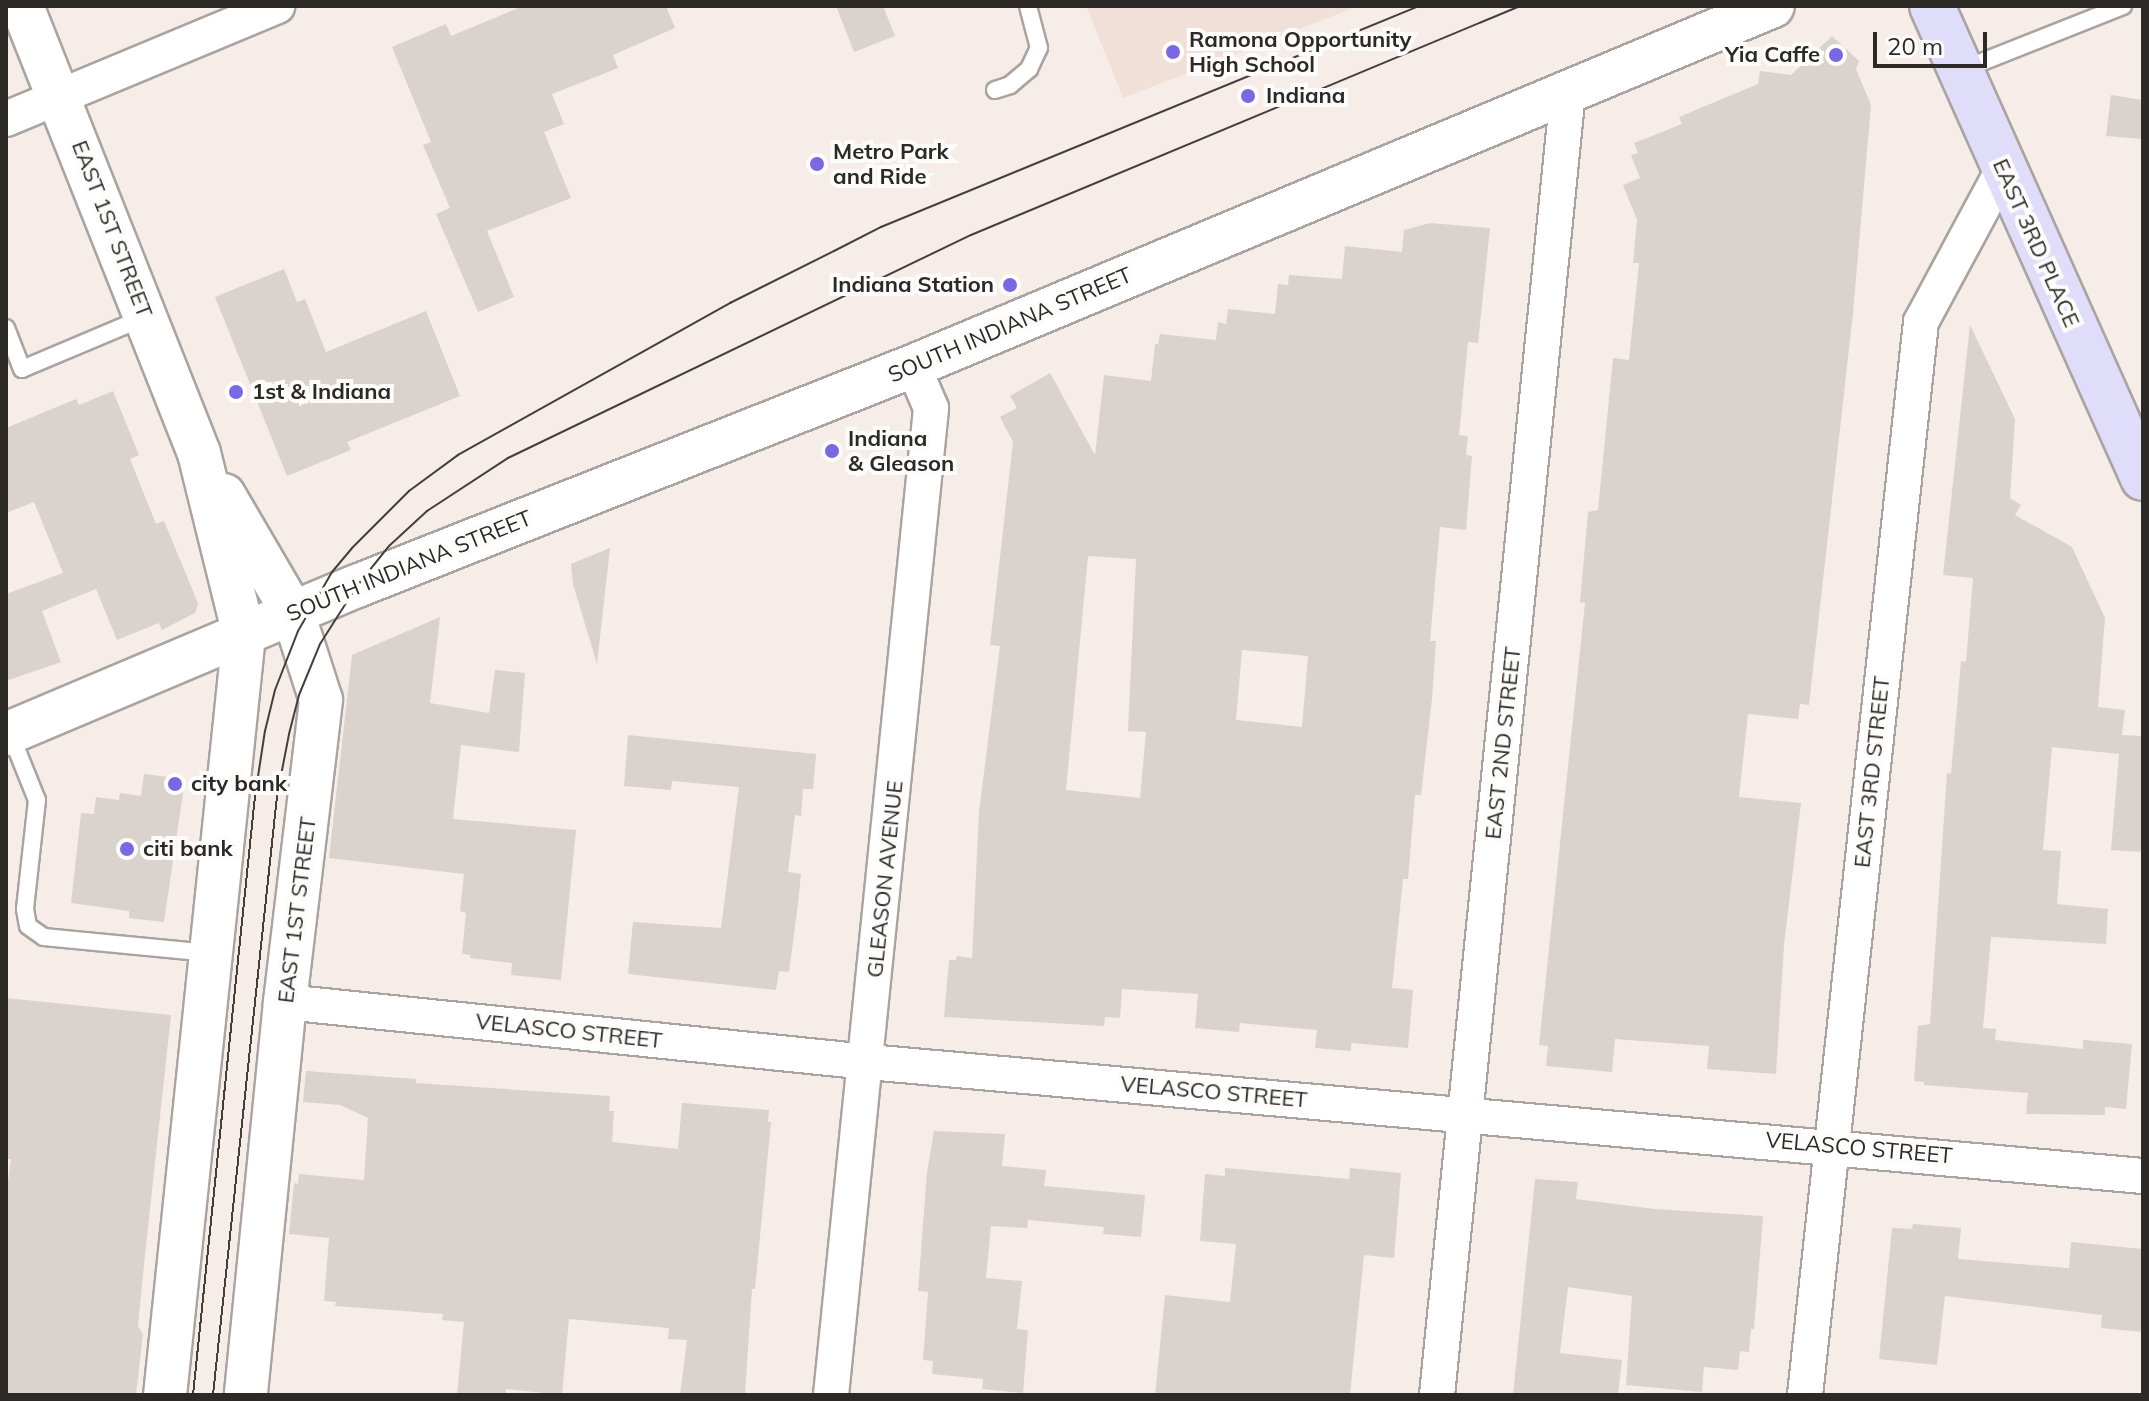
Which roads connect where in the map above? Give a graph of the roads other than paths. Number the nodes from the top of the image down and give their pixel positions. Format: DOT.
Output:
graph roads {
  1 [pos="22,6"];
  2 [pos="277,6"];
  3 [pos="1028,6"];
  4 [pos="1773,6"];
  5 [pos="1932,6"];
  6 [pos="2123,6"];
  7 [pos="1958,71"];
  8 [pos="995,90"];
  9 [pos="1568,91"];
  10 [pos="60,96"];
  11 [pos="6,119"];
  12 [pos="2003,170"];
  13 [pos="147,317"];
  14 [pos="6,328"];
  15 [pos="913,366"];
  16 [pos="199,453"];
  17 [pos="2143,478"];
  18 [pos="293,613"];
  19 [pos="244,635"];
  20 [pos="8,734"];
  21 [pos="209,953"];
  22 [pos="285,1002"];
  23 [pos="868,1062"];
  24 [pos="1466,1115"];
  25 [pos="1831,1145"];
  26 [pos="2143,1176"];
  27 [pos="165,1395"];
  28 [pos="246,1395"];
  29 [pos="831,1395"];
  30 [pos="1437,1395"];
  31 [pos="1805,1395"];
  1 -- 10 [label="street, EAST 1ST STREET"];
  2 -- 10 [label="street"];
  3 -- 8 [label="lane"];
  4 -- 9 [label="street, SOUTH INDIANA STREET"];
  5 -- 7 [label="main road, EAST 3RD PLACE"];
  6 -- 7 [label="lane"];
  7 -- 12 [label="main road, EAST 3RD PLACE"];
  9 -- 15 [label="street, SOUTH INDIANA STREET"];
  9 -- 24 [label="street, EAST 2ND STREET"];
  10 -- 11 [label="street"];
  10 -- 13 [label="street, EAST 1ST STREET"];
  12 -- 17 [label="main road, EAST 3RD PLACE"];
  12 -- 25 [label="street, EAST 3RD STREET"];
  13 -- 14 [label="lane"];
  13 -- 16 [label="street, EAST 1ST STREET"];
  15 -- 18 [label="street, SOUTH INDIANA STREET"];
  15 -- 23 [label="street, GLEASON AVENUE"];
  16 -- 18 [label="street, EAST 1ST STREET"];
  16 -- 19 [label="street, EAST 1ST STREET"];
  18 -- 19 [label="street, SOUTH INDIANA STREET"];
  18 -- 22 [label="street, EAST 1ST STREET"];
  19 -- 20 [label="street, SOUTH INDIANA STREET"];
  19 -- 21 [label="street, EAST 1ST STREET"];
  20 -- 21 [label="lane"];
  21 -- 27 [label="street, EAST 1ST STREET"];
  22 -- 23 [label="street, VELASCO STREET"];
  22 -- 28 [label="street, EAST 1ST STREET"];
  23 -- 24 [label="street, VELASCO STREET"];
  23 -- 29 [label="street, GLEASON AVENUE"];
  24 -- 25 [label="street, VELASCO STREET"];
  24 -- 30 [label="street, EAST 2ND STREET"];
  25 -- 26 [label="street, VELASCO STREET"];
  25 -- 31 [label="street, EAST 3RD STREET"];
}
